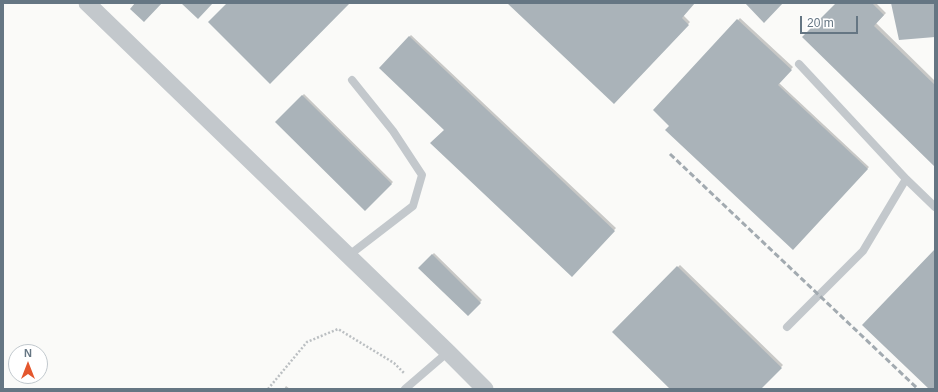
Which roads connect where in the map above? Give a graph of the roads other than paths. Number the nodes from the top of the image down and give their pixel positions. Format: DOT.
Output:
graph roads {
  1 [pos="86,3"];
  2 [pos="799,64"];
  3 [pos="352,80"];
  4 [pos="906,179"];
  5 [pos="935,207"];
  6 [pos="348,256"];
  7 [pos="787,327"];
  8 [pos="448,352"];
  9 [pos="406,389"];
  10 [pos="485,389"];
  1 -- 6 [label="street"];
  2 -- 4 [label="lane"];
  3 -- 6 [label="lane"];
  4 -- 5 [label="lane"];
  4 -- 7 [label="lane"];
  6 -- 8 [label="street"];
  8 -- 9 [label="lane"];
  8 -- 10 [label="street"];
}
